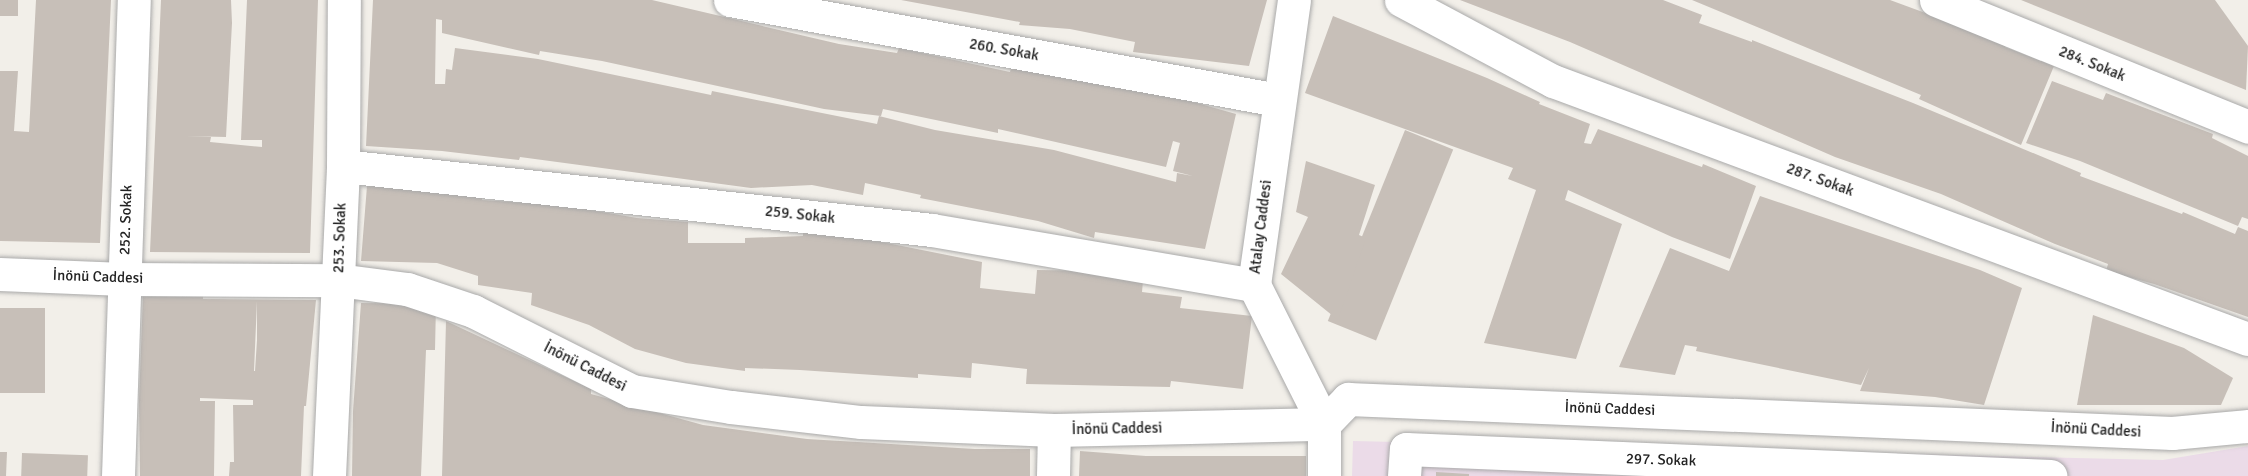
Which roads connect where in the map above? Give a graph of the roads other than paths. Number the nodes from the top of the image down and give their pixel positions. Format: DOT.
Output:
graph roads {
  1 [pos="134,0"];
  2 [pos="344,0"];
  3 [pos="730,0"];
  4 [pos="1294,0"];
  5 [pos="1401,0"];
  6 [pos="1936,0"];
  7 [pos="1278,100"];
  8 [pos="2248,127"];
  9 [pos="343,166"];
  10 [pos="0,274"];
  11 [pos="123,279"];
  12 [pos="338,280"];
  13 [pos="1254,285"];
  14 [pos="2248,339"];
  15 [pos="1324,424"];
  16 [pos="2248,426"];
  17 [pos="1054,430"];
  18 [pos="118,476"];
  19 [pos="329,476"];
  20 [pos="1053,476"];
  21 [pos="1324,476"];
  22 [pos="1404,476"];
  23 [pos="2050,476"];
  1 -- 11 [label="street, 252. Sokak"];
  2 -- 9 [label="street, 253. Sokak"];
  3 -- 7 [label="street, 260. Sokak"];
  4 -- 7 [label="street, Atalay Caddesi"];
  5 -- 14 [label="street, 287. Sokak"];
  6 -- 8 [label="street, 284. Sokak"];
  7 -- 13 [label="street, Atalay Caddesi"];
  9 -- 12 [label="street, 253. Sokak"];
  9 -- 13 [label="street, 259. Sokak"];
  10 -- 11 [label="street, İnönü Caddesi"];
  11 -- 12 [label="street, İnönü Caddesi"];
  11 -- 18 [label="street, 252. Sokak"];
  12 -- 17 [label="street, İnönü Caddesi"];
  12 -- 19 [label="street, 253. Sokak"];
  13 -- 15 [label="street, Atalay Caddesi"];
  15 -- 16 [label="street, İnönü Caddesi"];
  15 -- 17 [label="street, İnönü Caddesi"];
  15 -- 21 [label="street, Atalay Caddesi"];
  17 -- 20 [label="street"];
  22 -- 23 [label="street, 297. Sokak"];
}
